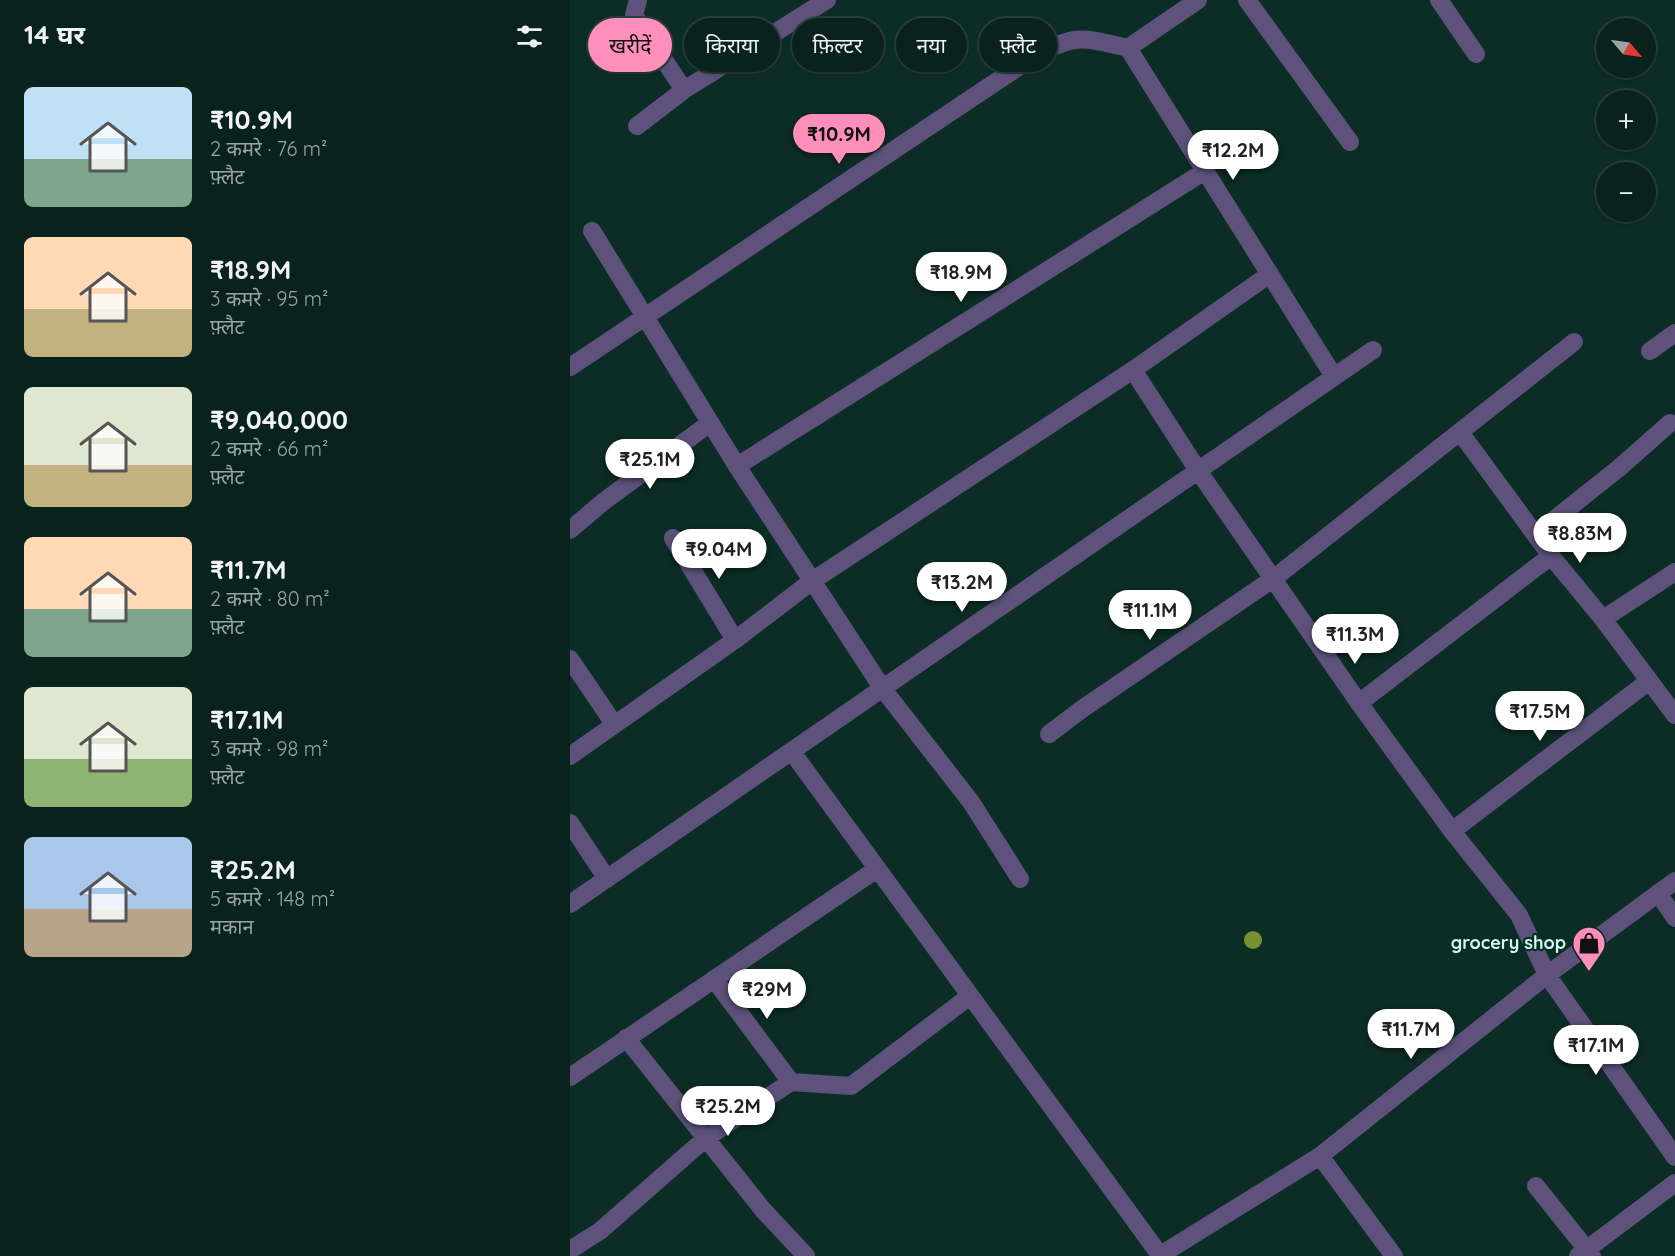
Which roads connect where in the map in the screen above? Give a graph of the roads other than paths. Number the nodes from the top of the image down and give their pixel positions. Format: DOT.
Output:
graph roads {
  1 [pos="638,0"];
  2 [pos="827,0"];
  3 [pos="1198,0"];
  4 [pos="1247,0"];
  5 [pos="1439,0"];
  6 [pos="1176,6"];
  7 [pos="1128,48"];
  8 [pos="1476,54"];
  9 [pos="684,90"];
  10 [pos="637,126"];
  11 [pos="1350,142"];
  12 [pos="1205,171"];
  13 [pos="592,231"];
  14 [pos="1269,274"];
  15 [pos="644,317"];
  16 [pos="1675,333"];
  17 [pos="1574,342"];
  18 [pos="1373,350"];
  19 [pos="1650,351"];
  20 [pos="570,367"];
  21 [pos="1133,370"];
  22 [pos="1333,375"];
  23 [pos="710,423"];
  24 [pos="1670,423"];
  25 [pos="1460,432"];
  26 [pos="737,466"];
  27 [pos="1199,472"];
  28 [pos="570,530"];
  29 [pos="1536,534"];
  30 [pos="673,538"];
  31 [pos="1551,556"];
  32 [pos="1675,572"];
  33 [pos="1273,579"];
  34 [pos="812,581"];
  35 [pos="1603,619"];
  36 [pos="735,640"];
  37 [pos="570,659"];
  38 [pos="1649,681"];
  39 [pos="883,689"];
  40 [pos="1359,703"];
  41 [pos="1675,715"];
  42 [pos="614,724"];
  43 [pos="1049,734"];
  44 [pos="792,752"];
  45 [pos="570,756"];
  46 [pos="570,823"];
  47 [pos="1452,831"];
  48 [pos="877,869"];
  49 [pos="607,879"];
  50 [pos="1020,879"];
  51 [pos="1675,881"];
  52 [pos="1658,893"];
  53 [pos="570,904"];
  54 [pos="1675,918"];
  55 [pos="1546,975"];
  56 [pos="714,979"];
  57 [pos="970,996"];
  58 [pos="626,1038"];
  59 [pos="570,1077"];
  60 [pos="790,1082"];
  61 [pos="706,1138"];
  62 [pos="1320,1156"];
  63 [pos="1675,1157"];
  64 [pos="1675,1183"];
  65 [pos="1536,1186"];
  66 [pos="570,1250"];
  67 [pos="1586,1254"];
  68 [pos="806,1256"];
  69 [pos="1160,1256"];
  70 [pos="1394,1256"];
  1 -- 9 [label="street"];
  2 -- 9 [label="street"];
  3 -- 6 [label="street"];
  4 -- 11 [label="street"];
  5 -- 8 [label="street"];
  6 -- 7 [label="street"];
  7 -- 12 [label="street"];
  7 -- 15 [label="street"];
  9 -- 10 [label="street"];
  12 -- 14 [label="street"];
  12 -- 26 [label="street"];
  13 -- 15 [label="street"];
  14 -- 21 [label="street"];
  14 -- 22 [label="street"];
  15 -- 20 [label="street"];
  15 -- 23 [label="street"];
  16 -- 19 [label="street"];
  17 -- 25 [label="street"];
  18 -- 22 [label="street"];
  21 -- 27 [label="street"];
  21 -- 34 [label="street"];
  22 -- 27 [label="street"];
  23 -- 26 [label="street"];
  23 -- 28 [label="street"];
  24 -- 29 [label="street"];
  25 -- 29 [label="street"];
  25 -- 33 [label="street"];
  26 -- 34 [label="street"];
  27 -- 33 [label="street"];
  27 -- 39 [label="street"];
  29 -- 31 [label="street"];
  30 -- 36 [label="street"];
  31 -- 35 [label="street"];
  31 -- 40 [label="street"];
  32 -- 35 [label="street"];
  33 -- 40 [label="street"];
  33 -- 43 [label="street"];
  34 -- 36 [label="street"];
  34 -- 39 [label="street"];
  35 -- 38 [label="street"];
  36 -- 42 [label="street"];
  37 -- 42 [label="street"];
  38 -- 41 [label="street"];
  38 -- 47 [label="street"];
  39 -- 44 [label="street"];
  39 -- 50 [label="street"];
  40 -- 47 [label="street"];
  42 -- 45 [label="street"];
  44 -- 48 [label="street"];
  44 -- 49 [label="street"];
  46 -- 49 [label="street"];
  47 -- 55 [label="street"];
  48 -- 56 [label="street"];
  48 -- 57 [label="street"];
  49 -- 53 [label="street"];
  51 -- 52 [label="street"];
  52 -- 54 [label="street"];
  52 -- 55 [label="street"];
  55 -- 62 [label="street"];
  55 -- 63 [label="street"];
  56 -- 58 [label="street"];
  56 -- 60 [label="street"];
  57 -- 60 [label="street"];
  57 -- 69 [label="street"];
  58 -- 59 [label="street"];
  58 -- 61 [label="street"];
  60 -- 61 [label="street"];
  61 -- 66 [label="street"];
  61 -- 68 [label="street"];
  62 -- 69 [label="street"];
  62 -- 70 [label="street"];
  64 -- 67 [label="street"];
  65 -- 67 [label="street"];
}
